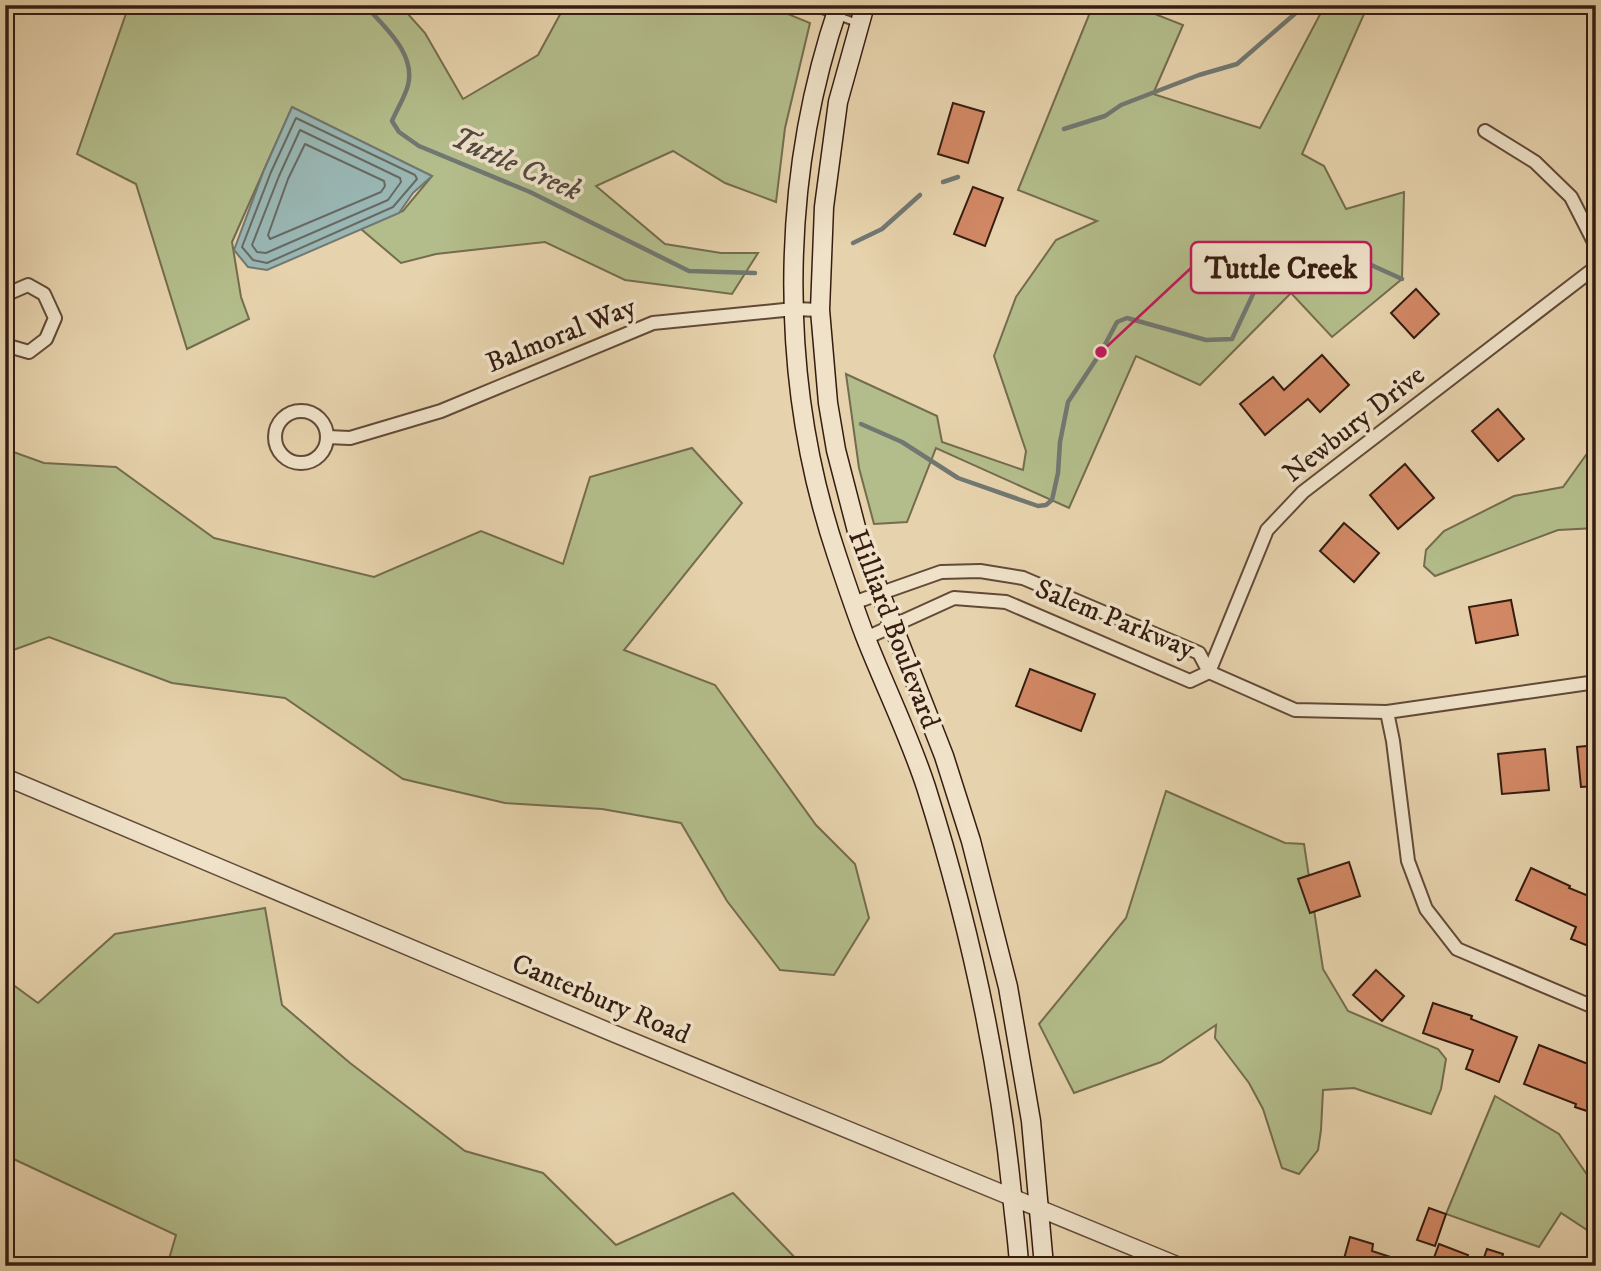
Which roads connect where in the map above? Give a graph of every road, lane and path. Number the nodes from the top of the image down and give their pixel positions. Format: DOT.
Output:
graph roads {
  1 [pos="809,5"];
  2 [pos="865,5"];
  3 [pos="837,11"];
  4 [pos="859,24"];
  5 [pos="1485,131"];
  6 [pos="1596,246"];
  7 [pos="1596,267"];
  8 [pos="5,295"];
  9 [pos="794,309"];
  10 [pos="820,310"];
  11 [pos="5,345"];
  12 [pos="327,437"];
  13 [pos="879,593"];
  14 [pos="853,603"];
  15 [pos="893,628"];
  16 [pos="866,638"];
  17 [pos="1209,672"];
  18 [pos="1596,682"];
  19 [pos="1387,712"];
  20 [pos="5,777"];
  21 [pos="1596,1008"];
  22 [pos="1012,1196"];
  23 [pos="1040,1208"];
  24 [pos="1019,1266"];
  25 [pos="1044,1266"];
  26 [pos="1179,1266"];
  1 -- 3 [label="lane"];
  2 -- 4 [label="main road, Hilliard Boulevard"];
  3 -- 4 [label="lane"];
  3 -- 9 [label="main road, Hilliard Boulevard"];
  4 -- 10 [label="main road, Hilliard Boulevard"];
  5 -- 6 [label="street"];
  7 -- 17 [label="street, Newbury Drive"];
  8 -- 11 [label="street"];
  9 -- 10 [label="street, Balmoral Way"];
  9 -- 12 [label="street, Balmoral Way"];
  9 -- 14 [label="main road, Hilliard Boulevard"];
  10 -- 13 [label="main road, Hilliard Boulevard"];
  12 -- 12 [label="street"];
  13 -- 14 [label="street"];
  13 -- 15 [label="main road, Hilliard Boulevard"];
  13 -- 17 [label="street"];
  14 -- 16 [label="main road, Hilliard Boulevard"];
  15 -- 16 [label="street, Salem Parkway"];
  15 -- 17 [label="street, Salem Parkway"];
  15 -- 23 [label="main road, Hilliard Boulevard"];
  16 -- 22 [label="main road, Hilliard Boulevard"];
  17 -- 19 [label="street, Salem Parkway"];
  18 -- 19 [label="street, Salem Parkway"];
  19 -- 21 [label="street"];
  20 -- 22 [label="street, Canterbury Road"];
  22 -- 23 [label="street, Canterbury Road"];
  22 -- 24 [label="main road, Hilliard Boulevard"];
  23 -- 25 [label="main road, Hilliard Boulevard"];
  23 -- 26 [label="street, Canterbury Road"];
}
